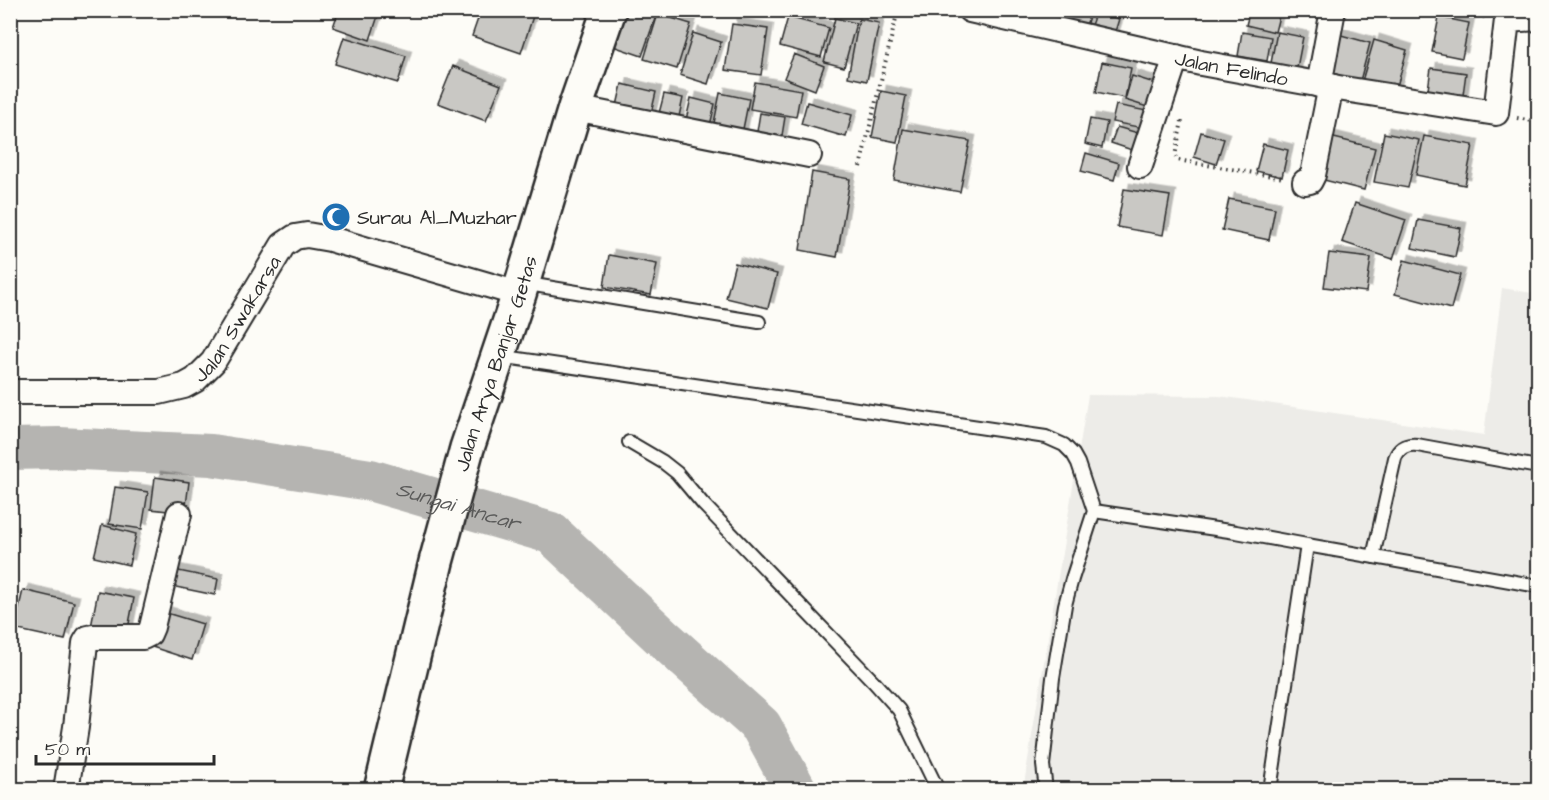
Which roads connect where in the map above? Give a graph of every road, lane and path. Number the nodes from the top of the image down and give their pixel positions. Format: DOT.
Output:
graph roads {
  1 [pos="609,10"];
  2 [pos="898,10"];
  3 [pos="970,10"];
  4 [pos="1333,10"];
  5 [pos="1447,13"];
  6 [pos="1539,18"];
  7 [pos="1508,20"];
  8 [pos="1176,57"];
  9 [pos="1325,86"];
  10 [pos="575,108"];
  11 [pos="1185,113"];
  12 [pos="809,155"];
  13 [pos="1140,166"];
  14 [pos="860,167"];
  15 [pos="1305,182"];
  16 [pos="520,288"];
  17 [pos="759,322"];
  18 [pos="498,356"];
  19 [pos="10,392"];
  20 [pos="629,442"];
  21 [pos="1539,467"];
  22 [pos="1094,511"];
  23 [pos="179,514"];
  24 [pos="1307,545"];
  25 [pos="1373,557"];
  26 [pos="1539,586"];
  27 [pos="66,789"];
  28 [pos="381,789"];
  29 [pos="938,789"];
  30 [pos="1046,789"];
  31 [pos="1270,789"];
  1 -- 10 [label="highway, Jalan Arya Banjar Getas"];
  2 -- 14 [label="path"];
  3 -- 8 [label="street, Jalan Felindo"];
  4 -- 9 [label="street"];
  5 -- 7 [label="path"];
  6 -- 7 [label="street"];
  7 -- 9 [label="street, Jalan Felindo"];
  8 -- 9 [label="street, Jalan Felindo"];
  8 -- 13 [label="street"];
  9 -- 15 [label="street"];
  10 -- 12 [label="street"];
  10 -- 16 [label="highway, Jalan Arya Banjar Getas"];
  11 -- 15 [label="path"];
  16 -- 17 [label="lane"];
  16 -- 18 [label="highway, Jalan Arya Banjar Getas"];
  16 -- 19 [label="street, Jalan Swakarsa"];
  18 -- 22 [label="lane"];
  18 -- 28 [label="highway, Jalan Arya Banjar Getas"];
  20 -- 29 [label="lane"];
  21 -- 25 [label="lane"];
  22 -- 24 [label="lane"];
  22 -- 30 [label="lane"];
  23 -- 27 [label="street"];
  24 -- 25 [label="lane"];
  24 -- 31 [label="lane"];
  25 -- 26 [label="lane"];
}
